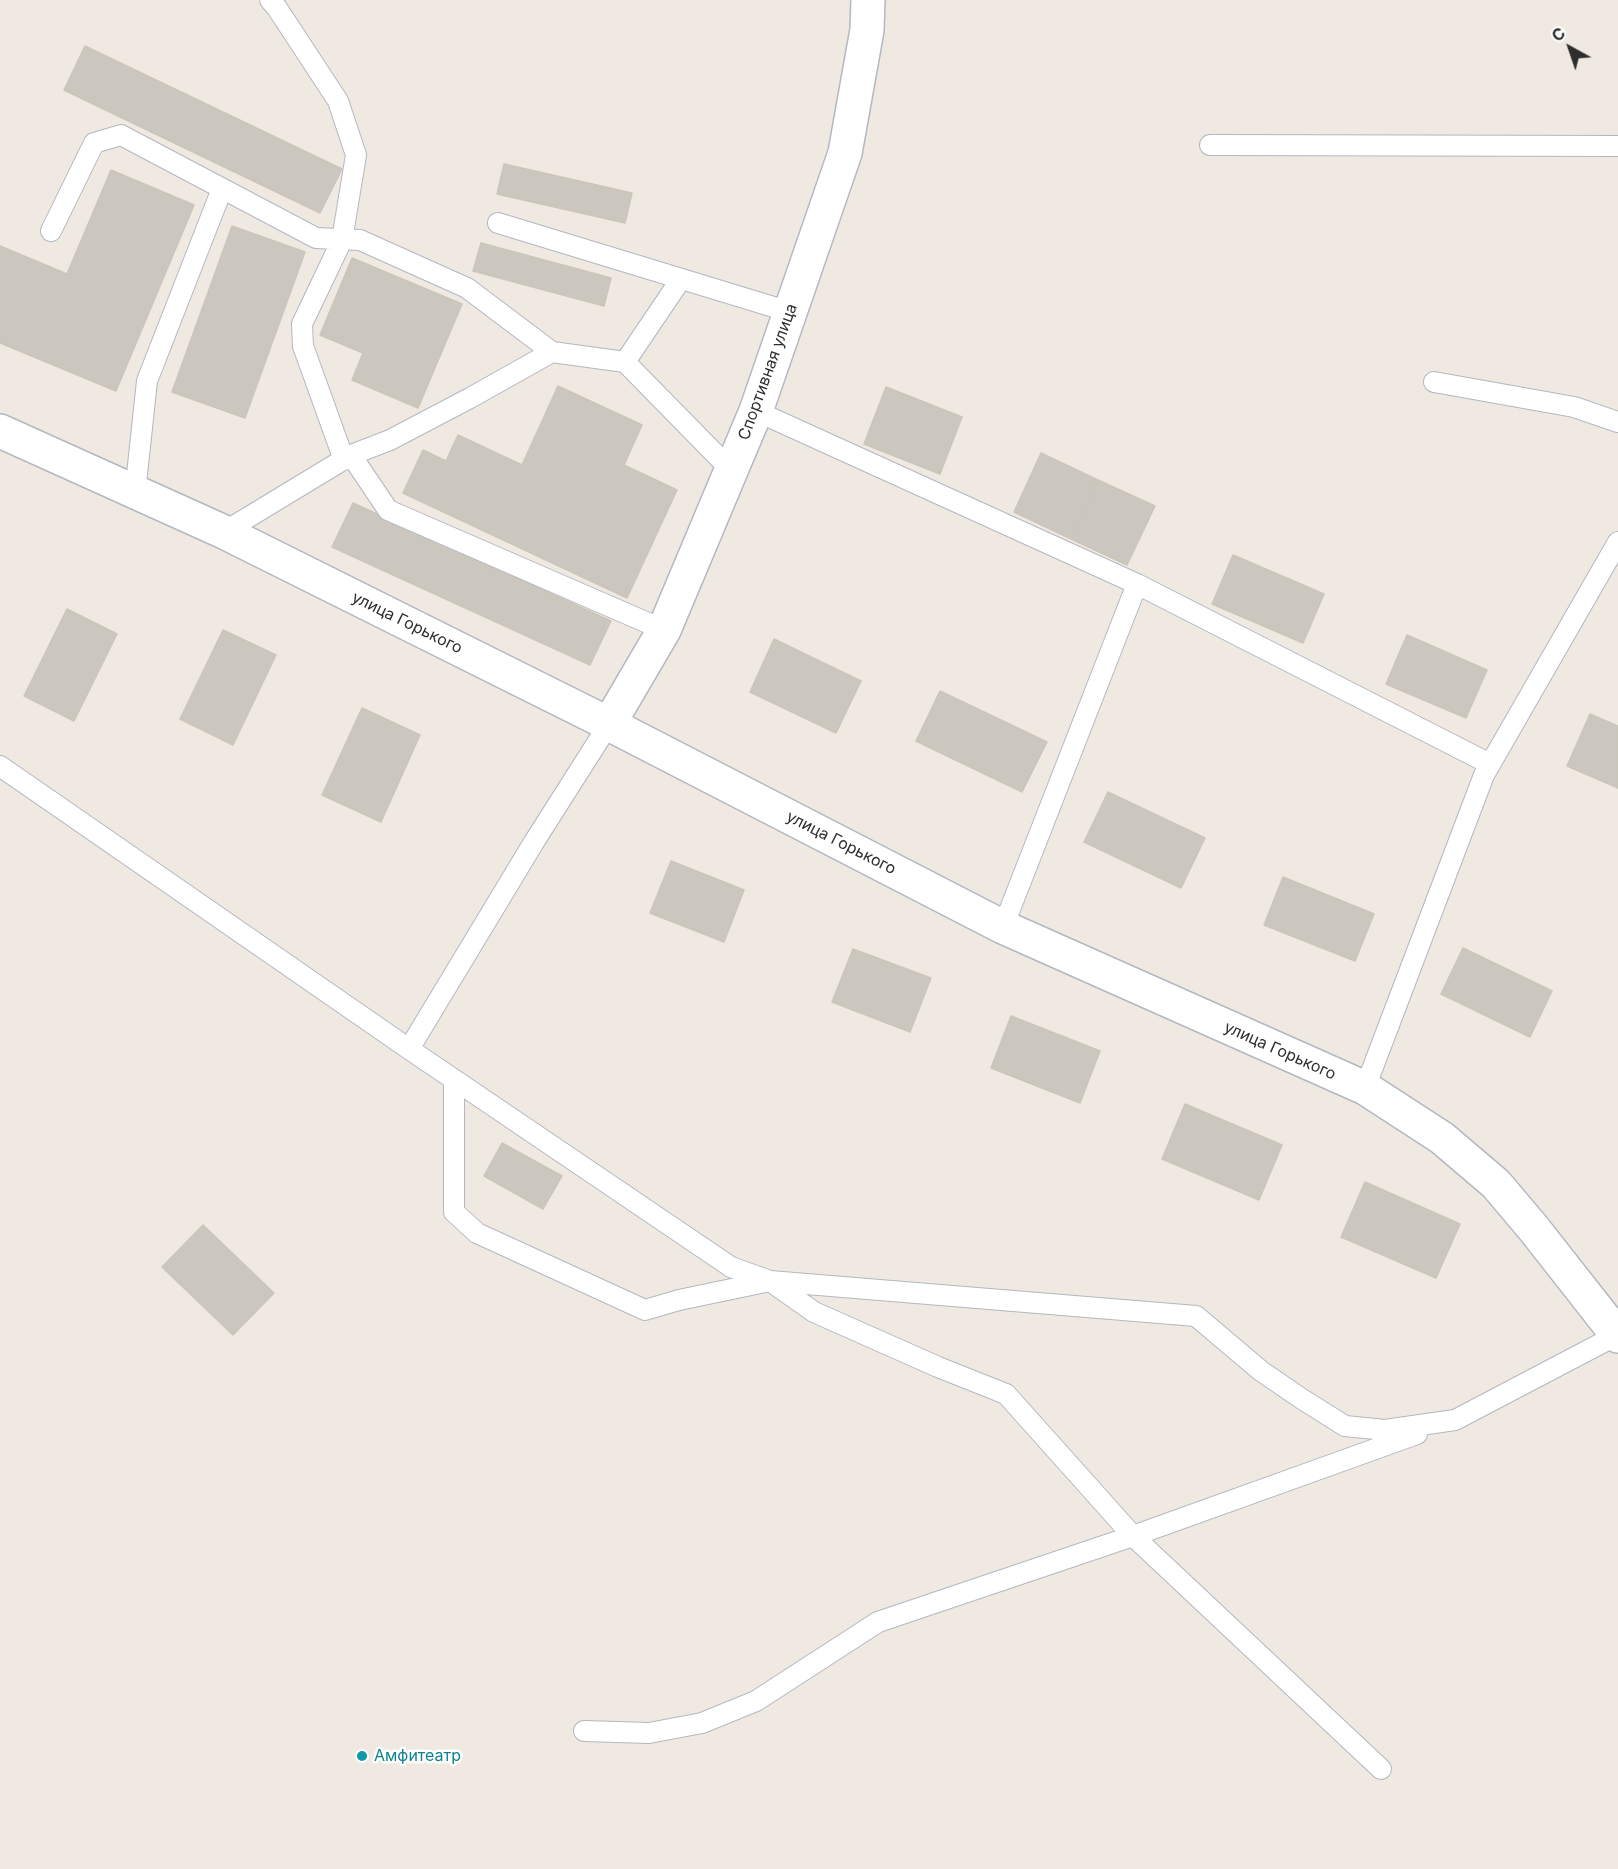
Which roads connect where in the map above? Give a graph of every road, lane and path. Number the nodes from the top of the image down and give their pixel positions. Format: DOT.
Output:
graph roads {
  1 [pos="270,0"];
  2 [pos="868,0"];
  3 [pos="1210,145"];
  4 [pos="1618,146"];
  5 [pos="222,189"];
  6 [pos="498,223"];
  7 [pos="51,231"];
  8 [pos="342,240"];
  9 [pos="681,279"];
  10 [pos="790,312"];
  11 [pos="552,352"];
  12 [pos="625,362"];
  13 [pos="1434,382"];
  14 [pos="756,411"];
  15 [pos="1618,422"];
  16 [pos="0,431"];
  17 [pos="348,457"];
  18 [pos="732,471"];
  19 [pos="135,493"];
  20 [pos="224,532"];
  21 [pos="1618,542"];
  22 [pos="1137,584"];
  23 [pos="664,630"];
  24 [pos="609,724"];
  25 [pos="1490,764"];
  26 [pos="0,766"];
  27 [pos="1003,927"];
  28 [pos="409,1049"];
  29 [pos="454,1080"];
  30 [pos="1365,1088"];
  31 [pos="770,1281"];
  32 [pos="1618,1336"];
  33 [pos="1455,1420"];
  34 [pos="1133,1536"];
  35 [pos="584,1731"];
  36 [pos="1381,1769"];
  1 -- 8 [label="lane"];
  2 -- 10 [label="street, Спортивная улица"];
  3 -- 4 [label="lane"];
  5 -- 7 [label="lane"];
  5 -- 8 [label="lane"];
  5 -- 19 [label="lane"];
  6 -- 9 [label="lane"];
  8 -- 11 [label="lane"];
  8 -- 17 [label="lane"];
  9 -- 10 [label="lane"];
  9 -- 12 [label="lane"];
  10 -- 14 [label="street, Спортивная улица"];
  11 -- 12 [label="lane"];
  11 -- 17 [label="lane"];
  12 -- 18 [label="lane"];
  13 -- 15 [label="lane"];
  14 -- 18 [label="street, Спортивная улица"];
  14 -- 22 [label="lane"];
  16 -- 19 [label="street, улица Горького"];
  17 -- 20 [label="lane"];
  17 -- 23 [label="lane"];
  18 -- 23 [label="street, Спортивная улица"];
  19 -- 20 [label="street, улица Горького"];
  20 -- 24 [label="street, улица Горького"];
  21 -- 25 [label="lane"];
  22 -- 25 [label="lane"];
  22 -- 27 [label="lane"];
  23 -- 24 [label="street, Спортивная улица"];
  24 -- 27 [label="street, улица Горького"];
  24 -- 28 [label="lane"];
  25 -- 30 [label="lane"];
  26 -- 28 [label="lane"];
  27 -- 30 [label="street, улица Горького"];
  28 -- 29 [label="lane"];
  29 -- 31 [label="lane"];
  29 -- 31 [label="lane"];
  30 -- 32 [label="street, улица Горького"];
  31 -- 33 [label="lane"];
  31 -- 34 [label="lane"];
  32 -- 33 [label="lane"];
  33 -- 34 [label="lane"];
  34 -- 35 [label="lane"];
  34 -- 36 [label="lane"];
}
